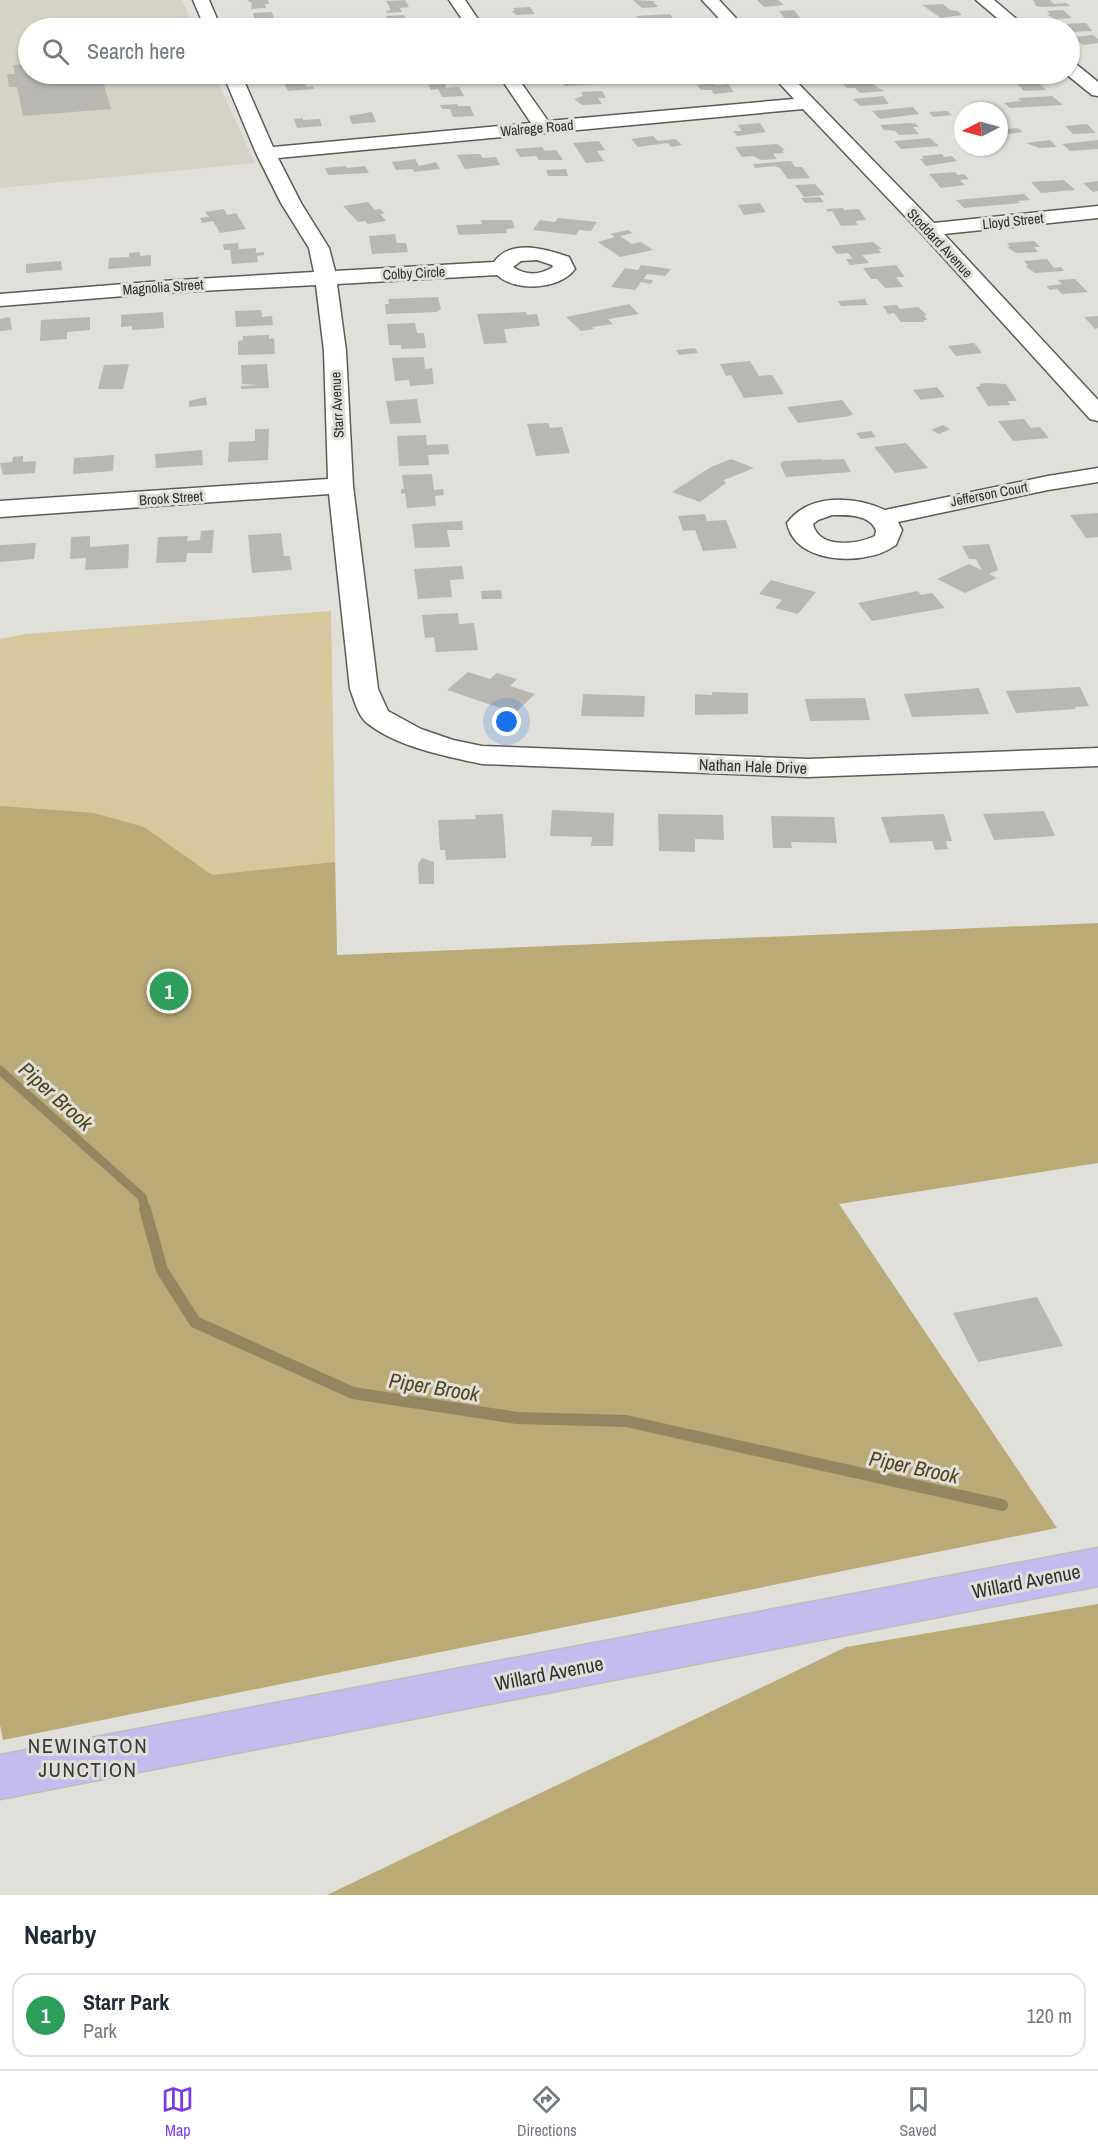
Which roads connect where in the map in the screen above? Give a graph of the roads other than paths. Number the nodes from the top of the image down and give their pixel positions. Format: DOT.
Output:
graph roads {
  1 [pos="201,0"];
  2 [pos="457,0"];
  3 [pos="710,0"];
  4 [pos="984,0"];
  5 [pos="209,18"];
  6 [pos="469,18"];
  7 [pos="727,18"];
  8 [pos="1006,18"];
  9 [pos="1080,76"];
  10 [pos="236,84"];
  11 [pos="513,84"];
  12 [pos="790,84"];
  13 [pos="1098,91"];
  14 [pos="808,103"];
  15 [pos="543,128"];
  16 [pos="266,153"];
  17 [pos="1098,212"];
  18 [pos="929,230"];
  19 [pos="502,268"];
  20 [pos="326,277"];
  21 [pos="0,300"];
  22 [pos="1098,414"];
  23 [pos="1098,475"];
  24 [pos="341,486"];
  25 [pos="0,509"];
  26 [pos="881,518"];
  27 [pos="411,735"];
  28 [pos="1098,757"];
  29 [pos="1098,1567"];
  30 [pos="0,1777"];
  1 -- 5 [label="street"];
  2 -- 6 [label="street"];
  3 -- 7 [label="street"];
  4 -- 8 [label="street"];
  9 -- 13 [label="street"];
  10 -- 16 [label="street, Starr Avenue"];
  11 -- 15 [label="street"];
  12 -- 14 [label="street, Stoddard Avenue"];
  14 -- 15 [label="street, Walrege Road"];
  14 -- 18 [label="street, Stoddard Avenue"];
  15 -- 16 [label="street, Walrege Road"];
  16 -- 20 [label="street, Starr Avenue"];
  17 -- 18 [label="street, Lloyd Street"];
  18 -- 22 [label="street, Stoddard Avenue"];
  19 -- 20 [label="street, Colby Circle"];
  20 -- 21 [label="street, Magnolia Street"];
  20 -- 24 [label="street, Starr Avenue"];
  23 -- 26 [label="street, Jefferson Court"];
  24 -- 25 [label="street, Brook Street"];
  24 -- 27 [label="street, Starr Avenue"];
  27 -- 28 [label="street, Nathan Hale Drive"];
  29 -- 30 [label="main road, Willard Avenue"];
}
